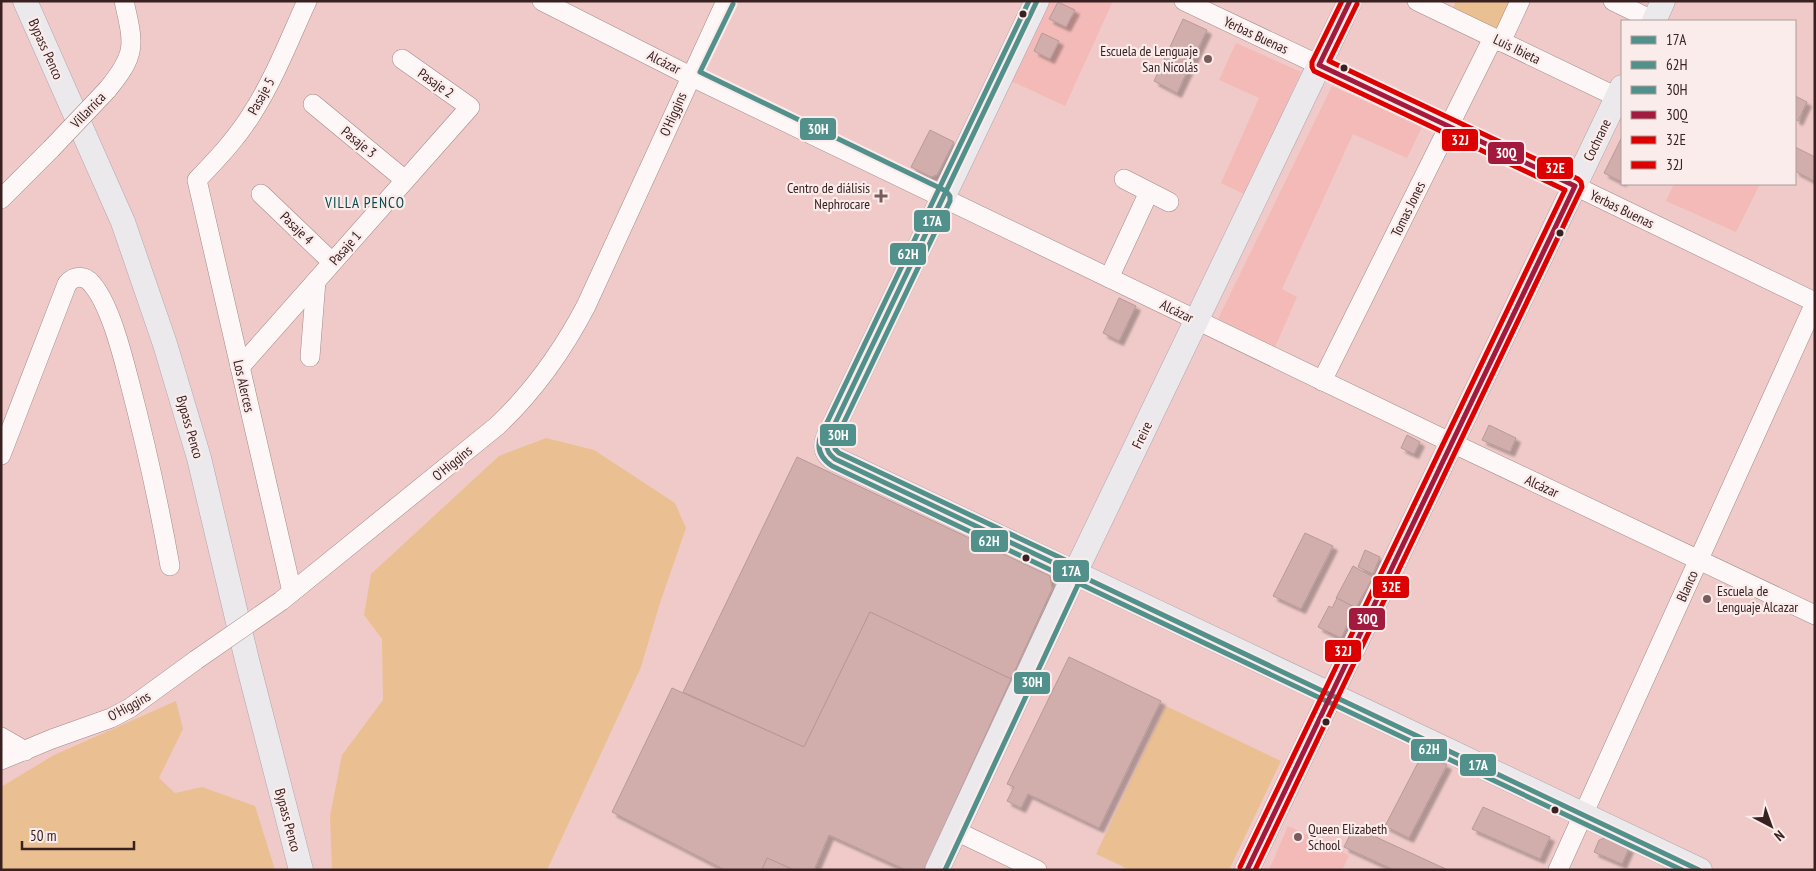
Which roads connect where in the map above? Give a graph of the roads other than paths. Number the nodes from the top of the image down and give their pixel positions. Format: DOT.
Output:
graph roads {
  1 [pos="25,1"];
  2 [pos="124,1"];
  3 [pos="308,1"];
  4 [pos="542,1"];
  5 [pos="726,1"];
  6 [pos="1037,1"];
  7 [pos="1184,1"];
  8 [pos="1350,1"];
  9 [pos="1417,1"];
  10 [pos="1520,1"];
  11 [pos="1613,1"];
  12 [pos="1663,1"];
  13 [pos="1652,20"];
  14 [pos="1654,20"];
  15 [pos="1497,40"];
  16 [pos="402,59"];
  17 [pos="1319,65"];
  18 [pos="690,76"];
  19 [pos="1620,92"];
  20 [pos="313,104"];
  21 [pos="470,107"];
  22 [pos="1449,126"];
  23 [pos="1124,179"];
  24 [pos="197,180"];
  25 [pos="405,180"];
  26 [pos="1575,186"];
  27 [pos="1149,192"];
  28 [pos="261,194"];
  29 [pos="943,198"];
  30 [pos="1,199"];
  31 [pos="1169,202"];
  32 [pos="332,262"];
  33 [pos="1109,278"];
  34 [pos="316,280"];
  35 [pos="1815,303"];
  36 [pos="1197,320"];
  37 [pos="310,357"];
  38 [pos="240,367"];
  39 [pos="1322,381"];
  40 [pos="1452,443"];
  41 [pos="1,455"];
  42 [pos="1698,560"];
  43 [pos="170,566"];
  44 [pos="1075,573"];
  45 [pos="286,597"];
  46 [pos="1815,615"];
  47 [pos="1332,694"];
  48 [pos="1,737"];
  49 [pos="25,750"];
  50 [pos="1,760"];
  51 [pos="1583,816"];
  52 [pos="956,830"];
  53 [pos="301,870"];
  54 [pos="937,870"];
  55 [pos="1037,870"];
  56 [pos="1247,870"];
  57 [pos="1558,870"];
  58 [pos="1700,870"];
  1 -- 53 [label="main road, Bypass Penco"];
  2 -- 30 [label="street, Villarrica, bridge"];
  3 -- 24 [label="street, Pasaje 5"];
  4 -- 18 [label="street, Alcázar"];
  5 -- 18 [label="street, O'Higgins"];
  6 -- 29 [label="main road"];
  7 -- 17 [label="street, Yerbas Buenas"];
  8 -- 17 [label="main road, Freire"];
  9 -- 15 [label="street, Luis Ibieta"];
  10 -- 15 [label="street, Tomas Jones"];
  11 -- 13 [label="street"];
  12 -- 14 [label="main road"];
  15 -- 19 [label="street, Luis Ibieta"];
  15 -- 22 [label="street, Tomas Jones"];
  16 -- 21 [label="street, Pasaje 2"];
  17 -- 22 [label="street, Yerbas Buenas"];
  17 -- 36 [label="main road, Freire"];
  18 -- 29 [label="street, Alcázar"];
  18 -- 45 [label="street, O'Higgins"];
  19 -- 26 [label="main road, Cochrane"];
  20 -- 25 [label="street, Pasaje 3"];
  21 -- 25 [label="street, Pasaje 1"];
  22 -- 26 [label="street, Yerbas Buenas"];
  22 -- 39 [label="street, Tomas Jones"];
  23 -- 27 [label="street"];
  24 -- 38 [label="street, Los Alerces"];
  25 -- 32 [label="street, Pasaje 1"];
  26 -- 35 [label="street, Yerbas Buenas"];
  26 -- 40 [label="main road, Cochrane"];
  27 -- 31 [label="street"];
  27 -- 33 [label="street"];
  28 -- 32 [label="street, Pasaje 4"];
  29 -- 33 [label="street, Alcázar"];
  29 -- 44 [label="main road"];
  32 -- 34 [label="street, Pasaje 1"];
  33 -- 36 [label="street, Alcázar"];
  34 -- 37 [label="street"];
  34 -- 38 [label="street, Pasaje 1"];
  35 -- 42 [label="street, Blanco"];
  36 -- 39 [label="street, Alcázar"];
  36 -- 44 [label="main road, Freire"];
  38 -- 45 [label="street, Los Alerces"];
  39 -- 40 [label="street, Alcázar"];
  40 -- 42 [label="street, Alcázar"];
  40 -- 47 [label="main road, Cochrane"];
  41 -- 43 [label="street"];
  42 -- 46 [label="street, Alcázar"];
  42 -- 51 [label="street, Blanco"];
  44 -- 47 [label="main road"];
  44 -- 52 [label="main road, Freire"];
  45 -- 49 [label="street, O'Higgins, bridge"];
  47 -- 51 [label="main road"];
  47 -- 56 [label="main road, Cochrane"];
  48 -- 49 [label="street"];
  49 -- 50 [label="street, O'Higgins"];
  51 -- 57 [label="street, Blanco"];
  51 -- 58 [label="main road"];
  52 -- 54 [label="main road, Freire"];
  52 -- 55 [label="street"];
}
